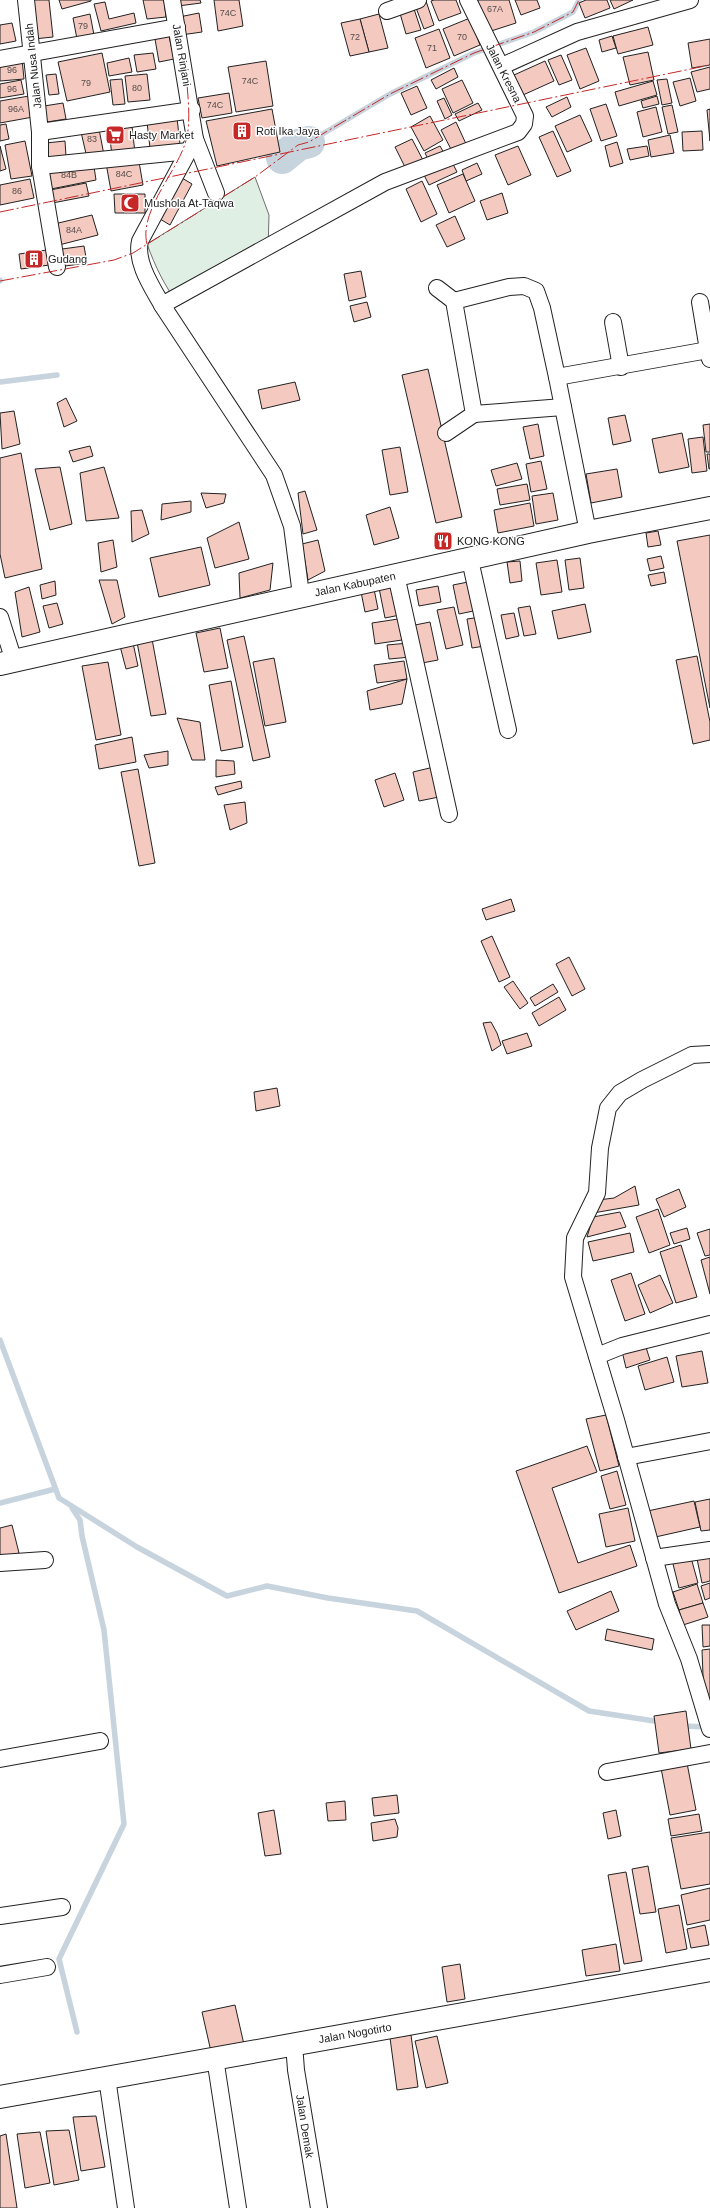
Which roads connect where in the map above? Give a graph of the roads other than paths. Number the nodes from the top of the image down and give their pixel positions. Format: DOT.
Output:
graph roads {
  1 [pos="26,0"];
  2 [pos="172,0"];
  3 [pos="418,0"];
  4 [pos="468,0"];
  5 [pos="690,0"];
  6 [pos="387,11"];
  7 [pos="177,27"];
  8 [pos="32,53"];
  9 [pos="0,58"];
  10 [pos="498,60"];
  11 [pos="192,110"];
  12 [pos="40,132"];
  13 [pos="192,145"];
  14 [pos="40,166"];
  15 [pos="216,193"];
  16 [pos="57,267"];
  17 [pos="437,288"];
  18 [pos="454,301"];
  19 [pos="700,302"];
  20 [pos="162,306"];
  21 [pos="613,322"];
  22 [pos="709,354"];
  23 [pos="621,367"];
  24 [pos="557,377"];
  25 [pos="563,407"];
  26 [pos="474,414"];
  27 [pos="446,433"];
  28 [pos="710,508"];
  29 [pos="588,532"];
  30 [pos="470,560"];
  31 [pos="396,575"];
  32 [pos="301,595"];
  33 [pos="0,617"];
  34 [pos="7,662"];
  35 [pos="508,730"];
  36 [pos="450,814"];
  37 [pos="710,1054"];
  38 [pos="710,1324"];
  39 [pos="597,1356"];
  40 [pos="710,1441"];
  41 [pos="626,1457"];
  42 [pos="710,1550"];
  43 [pos="654,1558"];
  44 [pos="45,1560"];
  45 [pos="0,1563"];
  46 [pos="710,1730"];
  47 [pos="100,1741"];
  48 [pos="710,1753"];
  49 [pos="0,1759"];
  50 [pos="607,1772"];
  51 [pos="62,1907"];
  52 [pos="0,1916"];
  53 [pos="47,1967"];
  54 [pos="710,1970"];
  55 [pos="0,1975"];
  56 [pos="294,2044"];
  57 [pos="215,2058"];
  58 [pos="107,2078"];
  59 [pos="0,2097"];
  60 [pos="126,2208"];
  61 [pos="238,2208"];
  62 [pos="319,2208"];
  1 -- 8 [label="street, Jalan Nusa Indah"];
  2 -- 7 [label="street, Jalan Rinjani"];
  3 -- 6 [label="street"];
  4 -- 10 [label="street, Jalan Kresna"];
  5 -- 10 [label="street"];
  7 -- 8 [label="street"];
  7 -- 11 [label="street, Jalan Rinjani"];
  8 -- 9 [label="street"];
  8 -- 12 [label="street, Jalan Nusa Indah"];
  10 -- 20 [label="street, Jalan Kresna"];
  11 -- 12 [label="street"];
  11 -- 13 [label="street, Jalan Rinjani"];
  12 -- 14 [label="street, Jalan Nusa Indah"];
  13 -- 14 [label="street"];
  13 -- 15 [label="street, Jalan Rinjani"];
  13 -- 20 [label="street"];
  14 -- 16 [label="street, Jalan Nusa Indah"];
  17 -- 18 [label="street"];
  18 -- 24 [label="street"];
  18 -- 26 [label="street"];
  19 -- 22 [label="street"];
  20 -- 32 [label="street"];
  21 -- 23 [label="street"];
  22 -- 23 [label="street"];
  23 -- 24 [label="street"];
  24 -- 25 [label="street"];
  25 -- 26 [label="street"];
  25 -- 29 [label="street"];
  26 -- 27 [label="street"];
  28 -- 29 [label="street, Jalan Kabupaten"];
  29 -- 30 [label="street, Jalan Kabupaten"];
  30 -- 31 [label="street, Jalan Kabupaten"];
  30 -- 35 [label="street"];
  31 -- 32 [label="street, Jalan Kabupaten"];
  31 -- 36 [label="street"];
  32 -- 34 [label="street, Jalan Kabupaten"];
  33 -- 34 [label="street"];
  37 -- 39 [label="street"];
  38 -- 39 [label="street"];
  39 -- 41 [label="street"];
  40 -- 41 [label="street"];
  41 -- 43 [label="street"];
  42 -- 43 [label="street"];
  43 -- 46 [label="street"];
  44 -- 45 [label="street"];
  47 -- 49 [label="street"];
  48 -- 50 [label="street"];
  51 -- 52 [label="street"];
  53 -- 55 [label="street"];
  54 -- 56 [label="street, Jalan Nogotirto"];
  56 -- 57 [label="street, Jalan Nogotirto"];
  56 -- 62 [label="street, Jalan Demak"];
  57 -- 58 [label="street, Jalan Nogotirto"];
  57 -- 61 [label="street"];
  58 -- 59 [label="street, Jalan Nogotirto"];
  58 -- 60 [label="street"];
}
